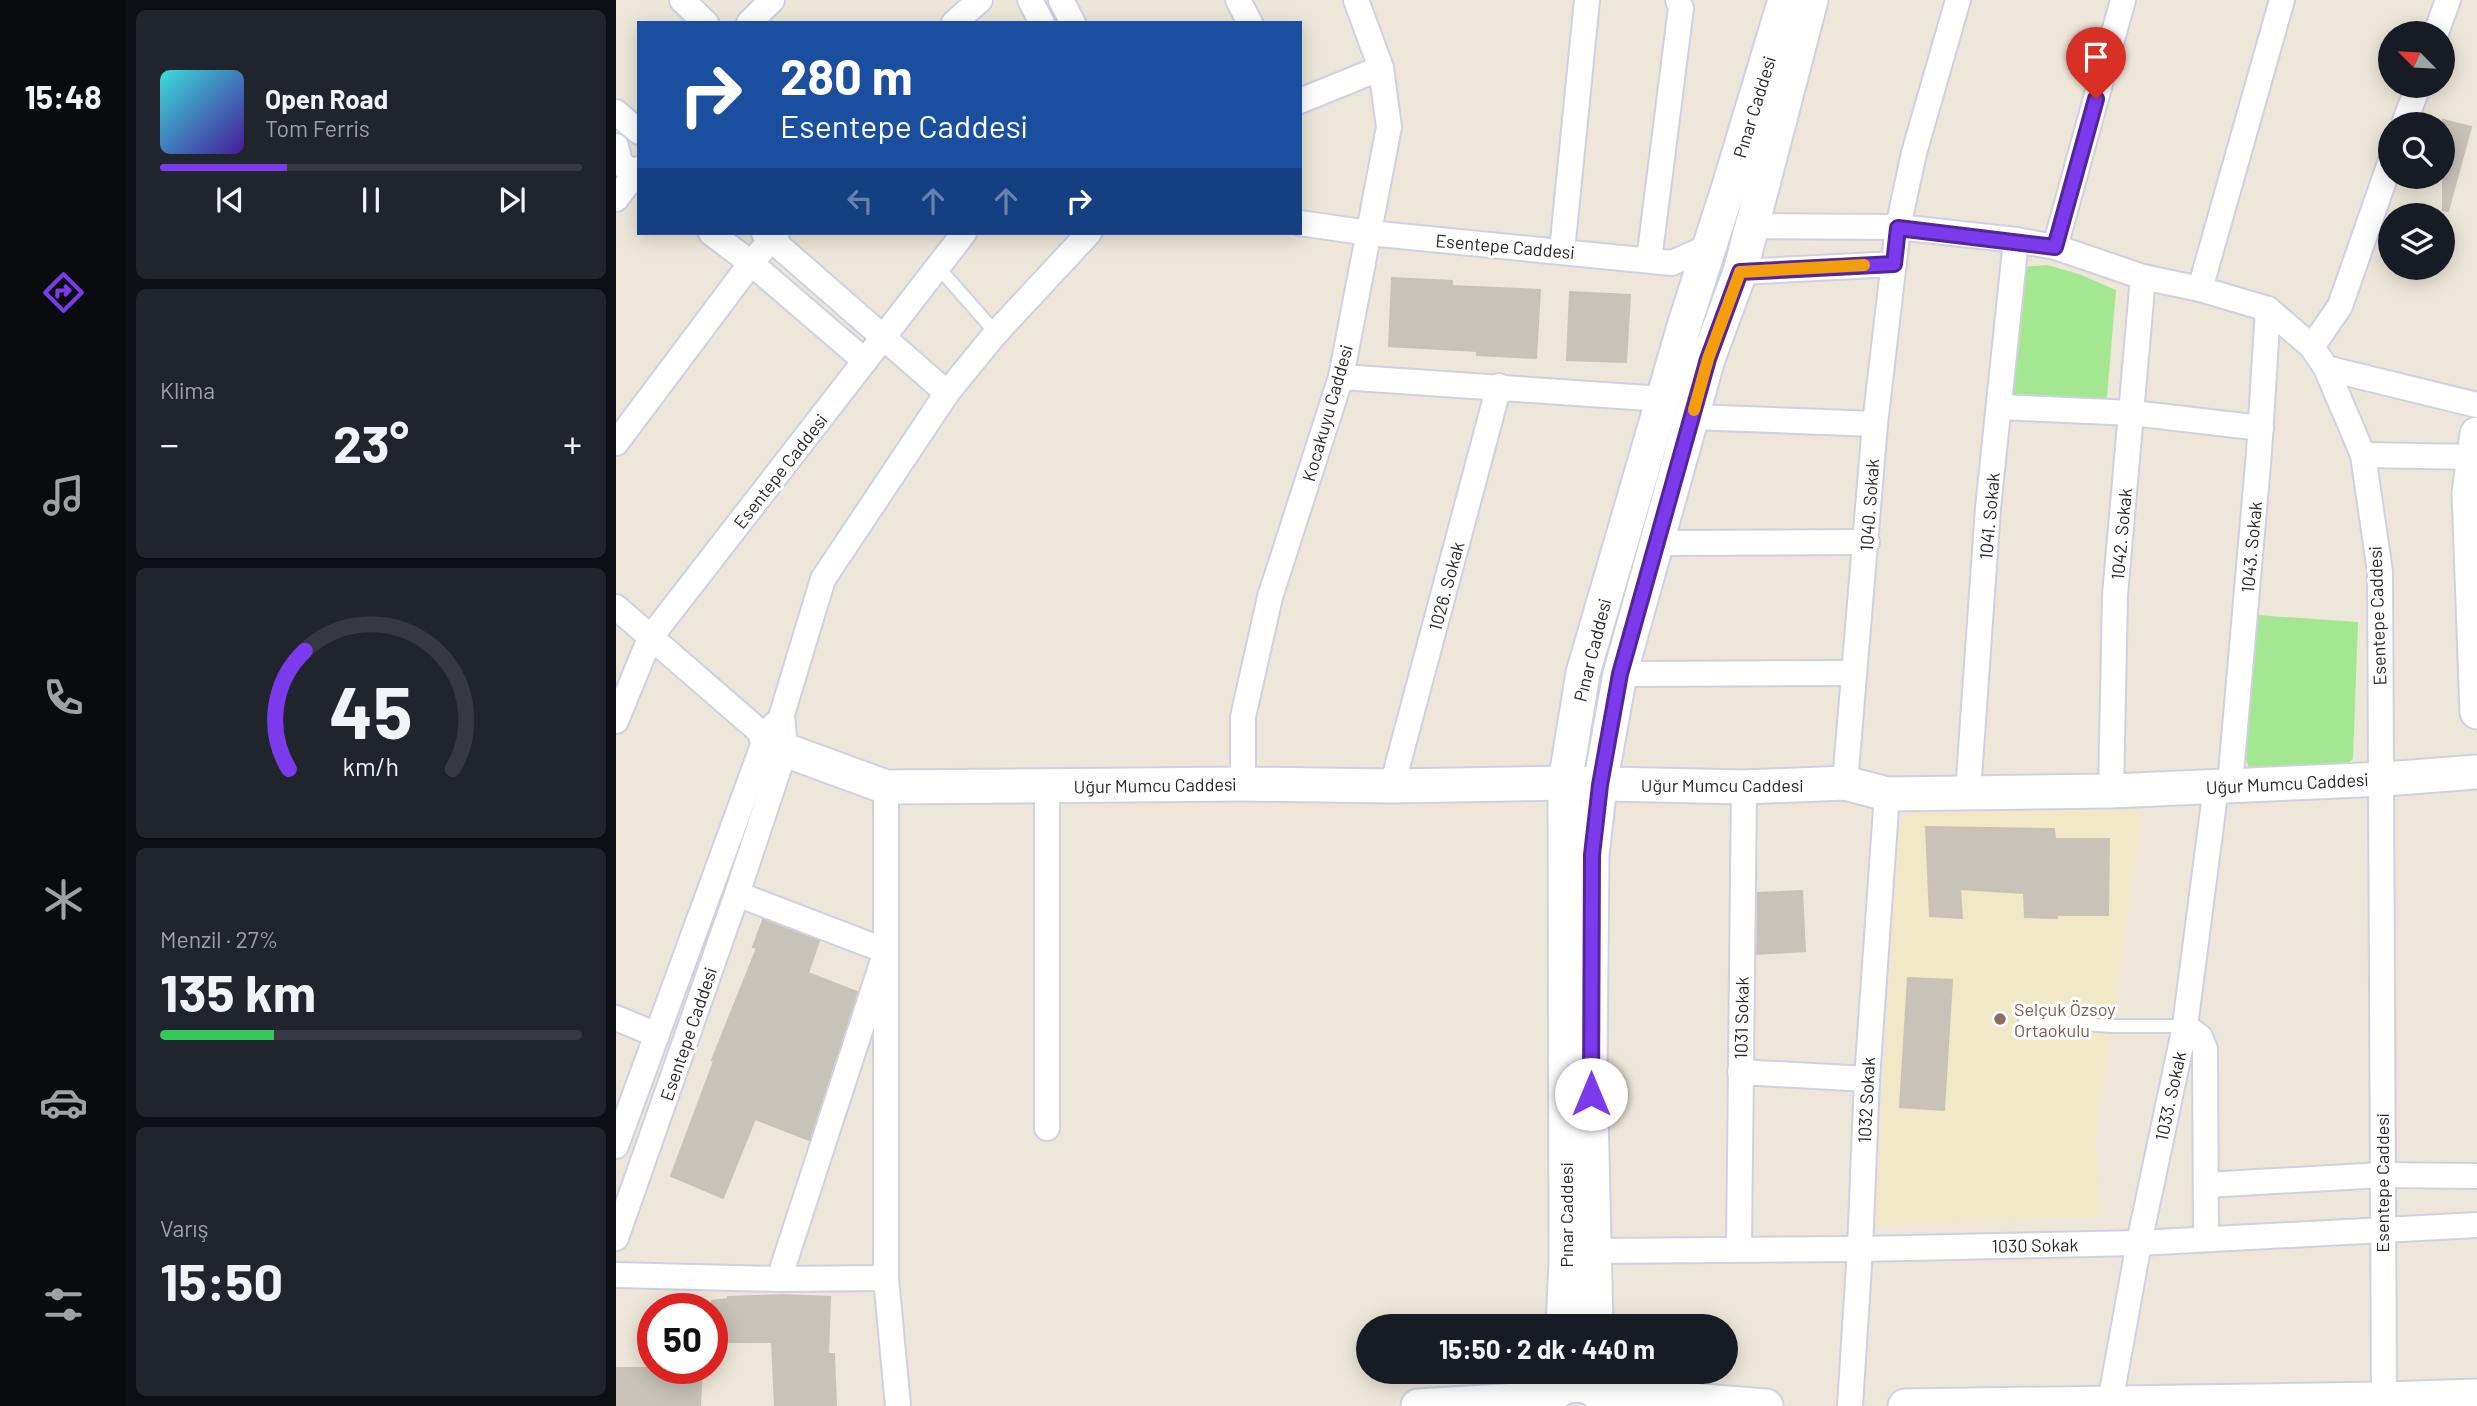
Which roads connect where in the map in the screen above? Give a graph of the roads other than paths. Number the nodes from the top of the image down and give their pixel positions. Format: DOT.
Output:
graph roads {
  1 [pos="682,0"];
  2 [pos="772,0"];
  3 [pos="980,0"];
  4 [pos="1030,0"];
  5 [pos="1061,0"];
  6 [pos="1238,0"];
  7 [pos="1356,0"];
  8 [pos="1587,0"];
  9 [pos="1678,0"];
  10 [pos="1785,0"];
  11 [pos="1811,0"];
  12 [pos="1958,0"];
  13 [pos="2123,0"];
  14 [pos="2282,0"];
  15 [pos="2448,0"];
  16 [pos="704,21"];
  17 [pos="751,21"];
  18 [pos="956,21"];
  19 [pos="1041,21"];
  20 [pos="1072,21"];
  21 [pos="1249,21"];
  22 [pos="2440,21"];
  23 [pos="1381,68"];
  24 [pos="1302,100"];
  25 [pos="616,112"];
  26 [pos="637,130"];
  27 [pos="627,165"];
  28 [pos="2381,189"];
  29 [pos="616,199"];
  30 [pos="1302,223"];
  31 [pos="1752,226"];
  32 [pos="1898,228"];
  33 [pos="1369,233"];
  34 [pos="714,235"];
  35 [pos="771,235"];
  36 [pos="962,235"];
  37 [pos="1087,235"];
  38 [pos="2016,240"];
  39 [pos="1708,247"];
  40 [pos="2055,247"];
  41 [pos="1562,251"];
  42 [pos="1649,260"];
  43 [pos="751,263"];
  44 [pos="1894,264"];
  45 [pos="938,267"];
  46 [pos="1740,272"];
  47 [pos="2143,277"];
  48 [pos="2200,289"];
  49 [pos="2268,309"];
  50 [pos="996,333"];
  51 [pos="884,337"];
  52 [pos="2312,347"];
  53 [pos="865,361"];
  54 [pos="2326,368"];
  55 [pos="1341,377"];
  56 [pos="1499,386"];
  57 [pos="947,393"];
  58 [pos="1663,399"];
  59 [pos="2477,405"];
  60 [pos="1999,407"];
  61 [pos="2133,413"];
  62 [pos="1692,417"];
  63 [pos="1875,424"];
  64 [pos="2261,428"];
  65 [pos="616,443"];
  66 [pos="2476,449"];
  67 [pos="2363,456"];
  68 [pos="1867,542"];
  69 [pos="1657,543"];
  70 [pos="616,607"];
  71 [pos="650,638"];
  72 [pos="1853,673"];
  73 [pos="1620,674"];
  74 [pos="2477,712"];
  75 [pos="616,721"];
  76 [pos="778,734"];
  77 [pos="2477,772"];
  78 [pos="2379,779"];
  79 [pos="1565,783"];
  80 [pos="1845,783"];
  81 [pos="1243,784"];
  82 [pos="1600,785"];
  83 [pos="886,786"];
  84 [pos="1047,786"];
  85 [pos="1392,786"];
  86 [pos="2223,786"];
  87 [pos="1744,787"];
  88 [pos="2111,791"];
  89 [pos="1968,792"];
  90 [pos="1887,794"];
  91 [pos="737,894"];
  92 [pos="886,951"];
  93 [pos="616,1018"];
  94 [pos="2025,1020"];
  95 [pos="2185,1026"];
  96 [pos="657,1035"];
  97 [pos="1740,1072"];
  98 [pos="1867,1079"];
  99 [pos="1048,1128"];
  100 [pos="616,1146"];
  101 [pos="2382,1175"];
  102 [pos="2477,1176"];
  103 [pos="2206,1185"];
  104 [pos="2477,1225"];
  105 [pos="2382,1229"];
  106 [pos="616,1238"];
  107 [pos="2206,1239"];
  108 [pos="2139,1242"];
  109 [pos="1739,1249"];
  110 [pos="1860,1249"];
  111 [pos="1593,1251"];
  112 [pos="616,1275"];
  113 [pos="886,1278"];
  114 [pos="779,1279"];
  115 [pos="1564,1314"];
  116 [pos="1595,1314"];
  117 [pos="1599,1391"];
  118 [pos="1553,1392"];
  119 [pos="2477,1395"];
  120 [pos="2383,1403"];
  121 [pos="2110,1404"];
  122 [pos="898,1406"];
  123 [pos="1418,1406"];
  124 [pos="1766,1406"];
  125 [pos="1850,1406"];
  126 [pos="1905,1406"];
  1 -- 16 [label="street"];
  2 -- 17 [label="street"];
  3 -- 18 [label="street"];
  4 -- 19 [label="street"];
  5 -- 20 [label="street"];
  6 -- 21 [label="street"];
  7 -- 23 [label="street, Kocakuyu Caddesi"];
  8 -- 41 [label="street"];
  9 -- 42 [label="street"];
  10 -- 39 [label="main road, Pınar Caddesi"];
  11 -- 31 [label="main road, Pınar Caddesi"];
  12 -- 32 [label="street, 1040. Sokak"];
  13 -- 40 [label="street"];
  14 -- 48 [label="street"];
  15 -- 22 [label="street"];
  23 -- 24 [label="street"];
  23 -- 33 [label="street, Kocakuyu Caddesi"];
  25 -- 26 [label="street"];
  27 -- 29 [label="street"];
  28 -- 52 [label="street"];
  30 -- 33 [label="street, Esentepe Caddesi"];
  31 -- 32 [label="street, Esentepe Caddesi"];
  31 -- 39 [label="main road"];
  31 -- 46 [label="main road, Pınar Caddesi"];
  32 -- 38 [label="street, Esentepe Caddesi"];
  32 -- 44 [label="street, 1040. Sokak"];
  33 -- 41 [label="street, Esentepe Caddesi"];
  33 -- 55 [label="street, Kocakuyu Caddesi"];
  34 -- 43 [label="street"];
  35 -- 43 [label="street"];
  35 -- 51 [label="street"];
  36 -- 45 [label="street, Esentepe Caddesi"];
  37 -- 50 [label="street"];
  38 -- 40 [label="street, Esentepe Caddesi"];
  38 -- 60 [label="street, 1041. Sokak"];
  39 -- 42 [label="street, Esentepe Caddesi"];
  39 -- 46 [label="main road"];
  39 -- 58 [label="main road, Pınar Caddesi"];
  40 -- 47 [label="street, Esentepe Caddesi"];
  41 -- 42 [label="street, Esentepe Caddesi"];
  43 -- 53 [label="street"];
  43 -- 65 [label="street"];
  44 -- 46 [label="street"];
  44 -- 63 [label="street, 1040. Sokak"];
  45 -- 50 [label="lane"];
  45 -- 51 [label="street, Esentepe Caddesi"];
  46 -- 62 [label="main road, Pınar Caddesi"];
  47 -- 48 [label="street, Esentepe Caddesi"];
  47 -- 61 [label="street, 1042. Sokak"];
  48 -- 49 [label="street, Esentepe Caddesi"];
  49 -- 52 [label="street, Esentepe Caddesi"];
  49 -- 64 [label="street, 1043. Sokak"];
  50 -- 57 [label="street"];
  51 -- 53 [label="street, Esentepe Caddesi"];
  51 -- 57 [label="street"];
  52 -- 54 [label="street, Esentepe Caddesi"];
  53 -- 71 [label="street, Esentepe Caddesi"];
  54 -- 59 [label="street"];
  54 -- 67 [label="street, Esentepe Caddesi"];
  55 -- 56 [label="street"];
  55 -- 81 [label="street, Kocakuyu Caddesi"];
  56 -- 58 [label="street"];
  56 -- 85 [label="street, 1026. Sokak"];
  57 -- 76 [label="street"];
  58 -- 79 [label="main road, Pınar Caddesi"];
  60 -- 61 [label="street"];
  60 -- 89 [label="street, 1041. Sokak"];
  61 -- 64 [label="street"];
  61 -- 88 [label="street, 1042. Sokak"];
  62 -- 63 [label="street"];
  62 -- 69 [label="main road, Pınar Caddesi"];
  63 -- 68 [label="street, 1040. Sokak"];
  64 -- 86 [label="street, 1043. Sokak"];
  66 -- 67 [label="street"];
  66 -- 74 [label="main road"];
  67 -- 78 [label="street, Esentepe Caddesi"];
  68 -- 69 [label="street"];
  68 -- 72 [label="street, 1040. Sokak"];
  69 -- 73 [label="main road, Pınar Caddesi"];
  70 -- 71 [label="street"];
  71 -- 75 [label="street, Esentepe Caddesi"];
  71 -- 76 [label="street"];
  72 -- 73 [label="street"];
  72 -- 80 [label="street, 1040. Sokak"];
  73 -- 82 [label="main road, Pınar Caddesi"];
  76 -- 83 [label="main road, Uğur Mumcu Caddesi"];
  76 -- 91 [label="street, Esentepe Caddesi"];
  76 -- 96 [label="street, Esentepe Caddesi"];
  77 -- 78 [label="main road, Uğur Mumcu Caddesi"];
  78 -- 86 [label="main road, Uğur Mumcu Caddesi"];
  78 -- 101 [label="street, Esentepe Caddesi"];
  79 -- 82 [label="main road, Uğur Mumcu Caddesi"];
  79 -- 85 [label="main road, Uğur Mumcu Caddesi"];
  79 -- 115 [label="main road, Pınar Caddesi"];
  80 -- 87 [label="main road, Uğur Mumcu Caddesi"];
  80 -- 90 [label="main road, Uğur Mumcu Caddesi"];
  81 -- 84 [label="main road, Uğur Mumcu Caddesi"];
  81 -- 85 [label="main road, Uğur Mumcu Caddesi"];
  82 -- 87 [label="main road, Uğur Mumcu Caddesi"];
  82 -- 111 [label="main road, Pınar Caddesi"];
  83 -- 84 [label="main road, Uğur Mumcu Caddesi"];
  83 -- 92 [label="street"];
  84 -- 99 [label="street"];
  86 -- 88 [label="main road, Uğur Mumcu Caddesi"];
  86 -- 95 [label="street, 1033. Sokak"];
  87 -- 97 [label="street, 1031 Sokak"];
  88 -- 89 [label="main road, Uğur Mumcu Caddesi"];
  89 -- 90 [label="main road, Uğur Mumcu Caddesi"];
  90 -- 98 [label="street, 1032 Sokak"];
  91 -- 92 [label="street"];
  91 -- 106 [label="street, Esentepe Caddesi"];
  92 -- 113 [label="street"];
  92 -- 114 [label="street"];
  93 -- 96 [label="street"];
  94 -- 95 [label="lane"];
  95 -- 103 [label="street"];
  95 -- 108 [label="street, 1033. Sokak"];
  96 -- 100 [label="street, Esentepe Caddesi"];
  97 -- 98 [label="street"];
  97 -- 109 [label="street, 1031 Sokak"];
  98 -- 110 [label="street, 1032 Sokak"];
  101 -- 102 [label="street"];
  101 -- 103 [label="street"];
  101 -- 105 [label="street, Esentepe Caddesi"];
  103 -- 107 [label="street"];
  104 -- 105 [label="street, 1030 Sokak"];
  105 -- 107 [label="street, 1030 Sokak"];
  105 -- 120 [label="street, Esentepe Caddesi"];
  107 -- 108 [label="street, 1030 Sokak"];
  108 -- 110 [label="street, 1030 Sokak"];
  108 -- 121 [label="street, 1033. Sokak"];
  109 -- 110 [label="street, 1030 Sokak"];
  109 -- 111 [label="street, 1030 Sokak"];
  110 -- 125 [label="street, 1032 Sokak"];
  111 -- 116 [label="main road, Pınar Caddesi"];
  112 -- 114 [label="street"];
  113 -- 114 [label="street"];
  113 -- 122 [label="street"];
  117 -- 118 [label="main road"];
  117 -- 124 [label="main road"];
  118 -- 123 [label="main road"];
  119 -- 120 [label="main road"];
  120 -- 121 [label="main road"];
  121 -- 126 [label="main road"];
}
